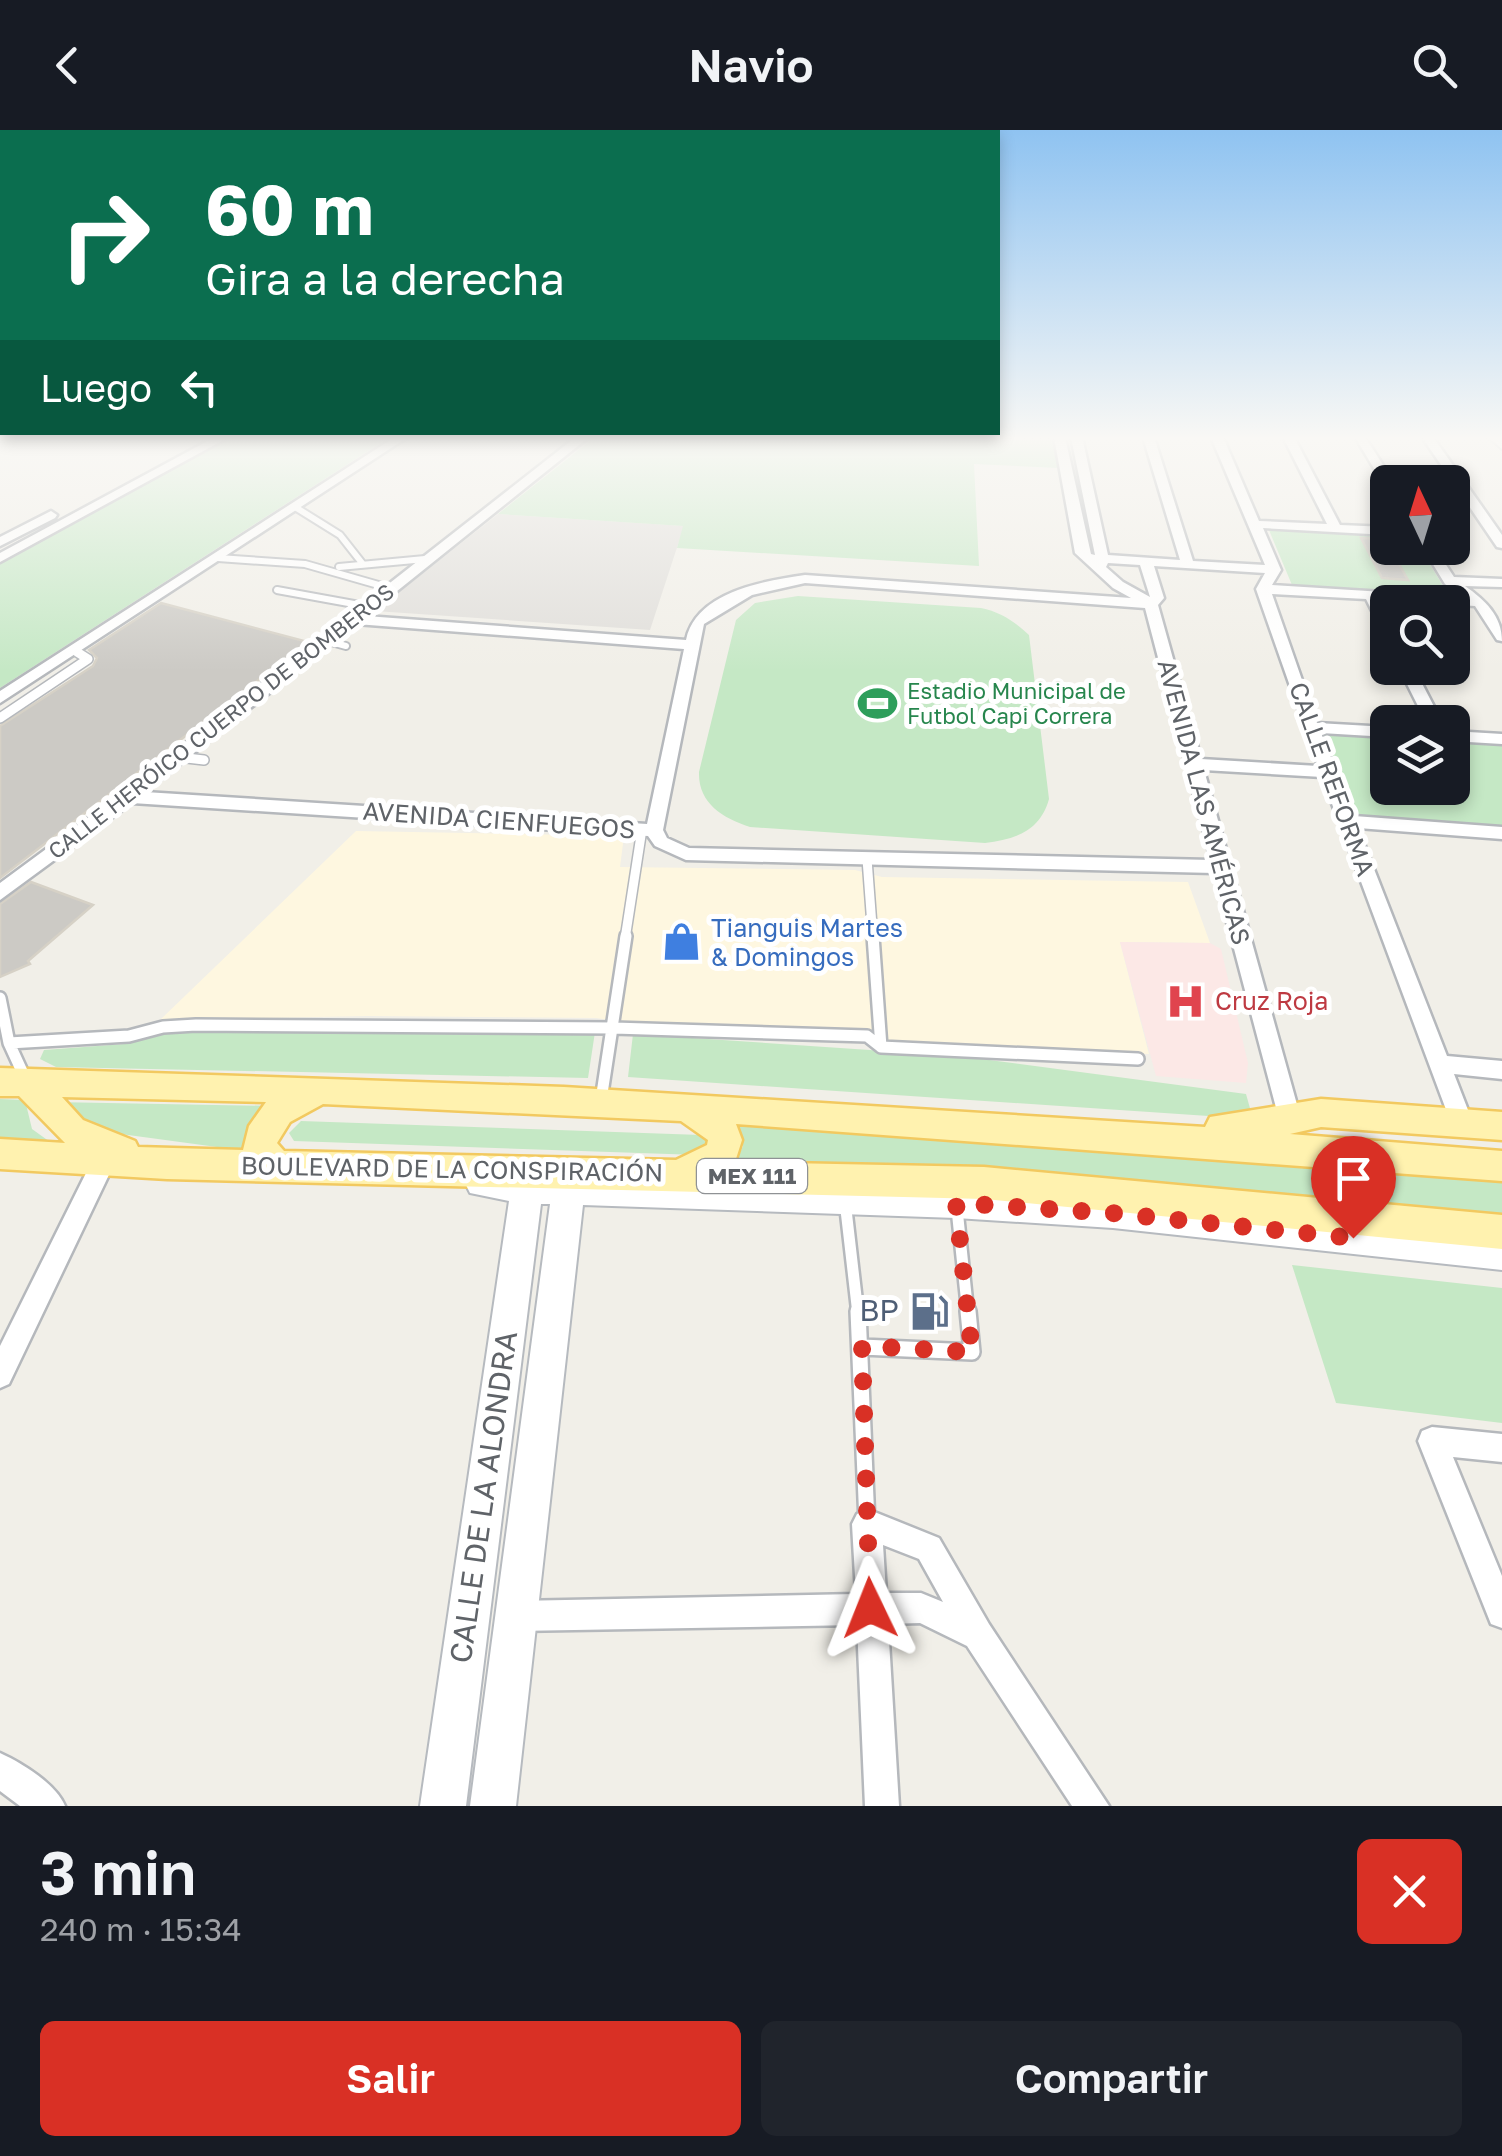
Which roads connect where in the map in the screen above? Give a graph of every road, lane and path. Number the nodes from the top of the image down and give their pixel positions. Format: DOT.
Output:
graph roads {
  1 [pos="50,515"];
  2 [pos="79,515"];
  3 [pos="283,515"];
  4 [pos="308,515"];
  5 [pos="480,515"];
  6 [pos="1078,515"];
  7 [pos="1089,515"];
  8 [pos="1173,515"];
  9 [pos="1249,515"];
  10 [pos="1329,515"];
  11 [pos="1481,515"];
  12 [pos="1483,518"];
  13 [pos="1502,519"];
  14 [pos="1253,524"];
  15 [pos="1336,528"];
  16 [pos="1370,530"];
  17 [pos="0,542"];
  18 [pos="1502,544"];
  19 [pos="0,558"];
  20 [pos="218,558"];
  21 [pos="424,558"];
  22 [pos="1096,562"];
  23 [pos="362,563"];
  24 [pos="1146,563"];
  25 [pos="1188,565"];
  26 [pos="1440,565"];
  27 [pos="338,567"];
  28 [pos="1274,570"];
  29 [pos="1450,580"];
  30 [pos="1502,583"];
  31 [pos="388,588"];
  32 [pos="1263,589"];
  33 [pos="277,590"];
  34 [pos="1370,596"];
  35 [pos="1470,602"];
  36 [pos="1479,602"];
  37 [pos="1151,604"];
  38 [pos="365,606"];
  39 [pos="349,620"];
  40 [pos="1502,637"];
  41 [pos="324,640"];
  42 [pos="692,645"];
  43 [pos="346,646"];
  44 [pos="74,650"];
  45 [pos="0,698"];
  46 [pos="0,718"];
  47 [pos="1311,727"];
  48 [pos="1370,731"];
  49 [pos="1470,737"];
  50 [pos="1502,739"];
  51 [pos="178,757"];
  52 [pos="204,760"];
  53 [pos="1194,764"];
  54 [pos="1328,772"];
  55 [pos="128,797"];
  56 [pos="1347,822"];
  57 [pos="648,829"];
  58 [pos="1497,833"];
  59 [pos="1502,854"];
  60 [pos="867,858"];
  61 [pos="1221,867"];
  62 [pos="0,893"];
  63 [pos="0,998"];
  64 [pos="614,1028"];
  65 [pos="9,1044"];
  66 [pos="881,1047"];
  67 [pos="1138,1059"];
  68 [pos="1440,1064"];
  69 [pos="1502,1070"];
  70 [pos="13,1082"];
  71 [pos="318,1092"];
  72 [pos="601,1102"];
  73 [pos="678,1104"];
  74 [pos="1290,1119"];
  75 [pos="1462,1123"];
  76 [pos="1502,1126"];
  77 [pos="1075,1131"];
  78 [pos="0,1154"];
  79 [pos="104,1160"];
  80 [pos="167,1164"];
  81 [pos="275,1166"];
  82 [pos="1502,1166"];
  83 [pos="340,1168"];
  84 [pos="684,1174"];
  85 [pos="526,1188"];
  86 [pos="568,1190"];
  87 [pos="844,1199"];
  88 [pos="956,1203"];
  89 [pos="1502,1232"];
  90 [pos="1502,1254"];
  91 [pos="862,1346"];
  92 [pos="0,1375"];
  93 [pos="1502,1448"];
  94 [pos="479,1520"];
  95 [pos="528,1520"];
  96 [pos="866,1524"];
  97 [pos="870,1608"];
  98 [pos="1502,1613"];
  99 [pos="516,1616"];
  100 [pos="978,1634"];
  101 [pos="0,1770"];
  102 [pos="48,1806"];
  103 [pos="442,1806"];
  104 [pos="493,1806"];
  105 [pos="882,1806"];
  106 [pos="1092,1806"];
  1 -- 17 [label="street"];
  2 -- 19 [label="street"];
  3 -- 20 [label="street"];
  4 -- 23 [label="lane"];
  5 -- 21 [label="street, CALLE HERÓICO CUERPO DE BOMBEROS"];
  6 -- 22 [label="street"];
  7 -- 22 [label="street"];
  8 -- 25 [label="street"];
  9 -- 14 [label="street"];
  10 -- 15 [label="street"];
  11 -- 12 [label="street"];
  12 -- 13 [label="street"];
  12 -- 18 [label="street"];
  14 -- 15 [label="street"];
  14 -- 28 [label="street"];
  15 -- 16 [label="street"];
  20 -- 27 [label="lane"];
  20 -- 44 [label="street"];
  21 -- 23 [label="lane"];
  21 -- 31 [label="street, CALLE HERÓICO CUERPO DE BOMBEROS"];
  22 -- 24 [label="street"];
  22 -- 37 [label="street"];
  23 -- 27 [label="lane"];
  24 -- 25 [label="street"];
  24 -- 37 [label="street, AVENIDA LAS AMÉRICAS"];
  25 -- 28 [label="street"];
  26 -- 29 [label="street"];
  27 -- 31 [label="lane"];
  28 -- 32 [label="street"];
  29 -- 30 [label="street"];
  29 -- 36 [label="street"];
  31 -- 38 [label="street, CALLE HERÓICO CUERPO DE BOMBEROS"];
  32 -- 34 [label="street"];
  32 -- 47 [label="street, CALLE REFORMA"];
  33 -- 38 [label="lane"];
  35 -- 36 [label="street"];
  36 -- 40 [label="street"];
  37 -- 42 [label="street"];
  37 -- 53 [label="street, AVENIDA LAS AMÉRICAS"];
  38 -- 39 [label="street, CALLE HERÓICO CUERPO DE BOMBEROS"];
  39 -- 41 [label="street, CALLE HERÓICO CUERPO DE BOMBEROS"];
  39 -- 42 [label="street"];
  41 -- 43 [label="lane"];
  41 -- 51 [label="street, CALLE HERÓICO CUERPO DE BOMBEROS"];
  42 -- 57 [label="street"];
  44 -- 45 [label="street"];
  44 -- 46 [label="lane"];
  47 -- 48 [label="street"];
  47 -- 54 [label="street, CALLE REFORMA"];
  49 -- 50 [label="street"];
  51 -- 52 [label="lane"];
  51 -- 55 [label="street, CALLE HERÓICO CUERPO DE BOMBEROS"];
  53 -- 54 [label="street"];
  53 -- 61 [label="street, AVENIDA LAS AMÉRICAS"];
  54 -- 56 [label="street, CALLE REFORMA"];
  55 -- 57 [label="street, AVENIDA CIENFUEGOS"];
  55 -- 62 [label="street, CALLE HERÓICO CUERPO DE BOMBEROS"];
  56 -- 58 [label="street"];
  56 -- 68 [label="street, CALLE REFORMA"];
  57 -- 60 [label="street, AVENIDA CIENFUEGOS"];
  57 -- 64 [label="lane"];
  58 -- 59 [label="street"];
  60 -- 61 [label="street, AVENIDA CIENFUEGOS"];
  60 -- 66 [label="lane"];
  61 -- 74 [label="street, AVENIDA LAS AMÉRICAS"];
  63 -- 65 [label="lane"];
  64 -- 65 [label="lane"];
  64 -- 66 [label="lane"];
  64 -- 72 [label="lane"];
  65 -- 70 [label="lane"];
  66 -- 67 [label="lane"];
  68 -- 69 [label="street"];
  68 -- 75 [label="street, CALLE REFORMA"];
  70 -- 71 [label="main road"];
  70 -- 80 [label="main road"];
  71 -- 72 [label="main road"];
  71 -- 81 [label="main road"];
  72 -- 73 [label="main road"];
  73 -- 77 [label="main road"];
  73 -- 84 [label="main road"];
  74 -- 75 [label="main road"];
  74 -- 77 [label="main road"];
  75 -- 76 [label="main road"];
  77 -- 82 [label="main road"];
  78 -- 79 [label="main road, BOULEVARD DE LA CONSPIRACIÓN / MEX 111"];
  79 -- 80 [label="main road, BOULEVARD DE LA CONSPIRACIÓN / MEX 111"];
  79 -- 92 [label="street"];
  80 -- 81 [label="main road, BOULEVARD DE LA CONSPIRACIÓN / MEX 111"];
  81 -- 83 [label="main road, BOULEVARD DE LA CONSPIRACIÓN / MEX 111"];
  83 -- 84 [label="main road, BOULEVARD DE LA CONSPIRACIÓN / MEX 111"];
  83 -- 85 [label="street"];
  84 -- 89 [label="main road, BOULEVARD DE LA CONSPIRACIÓN / MEX 111"];
  85 -- 86 [label="street"];
  85 -- 94 [label="street, CALLE DE LA ALONDRA"];
  86 -- 87 [label="street"];
  86 -- 95 [label="street, CALLE DE LA ALONDRA"];
  87 -- 88 [label="street"];
  87 -- 91 [label="lane"];
  88 -- 90 [label="street"];
  88 -- 91 [label="lane"];
  91 -- 96 [label="lane"];
  93 -- 98 [label="street"];
  94 -- 95 [label="street"];
  94 -- 103 [label="street, CALLE DE LA ALONDRA"];
  95 -- 99 [label="street, CALLE DE LA ALONDRA"];
  96 -- 97 [label="street"];
  96 -- 100 [label="street"];
  97 -- 99 [label="street"];
  97 -- 100 [label="street"];
  97 -- 105 [label="street"];
  99 -- 104 [label="street, CALLE DE LA ALONDRA"];
  100 -- 106 [label="street"];
  101 -- 102 [label="street"];
}
